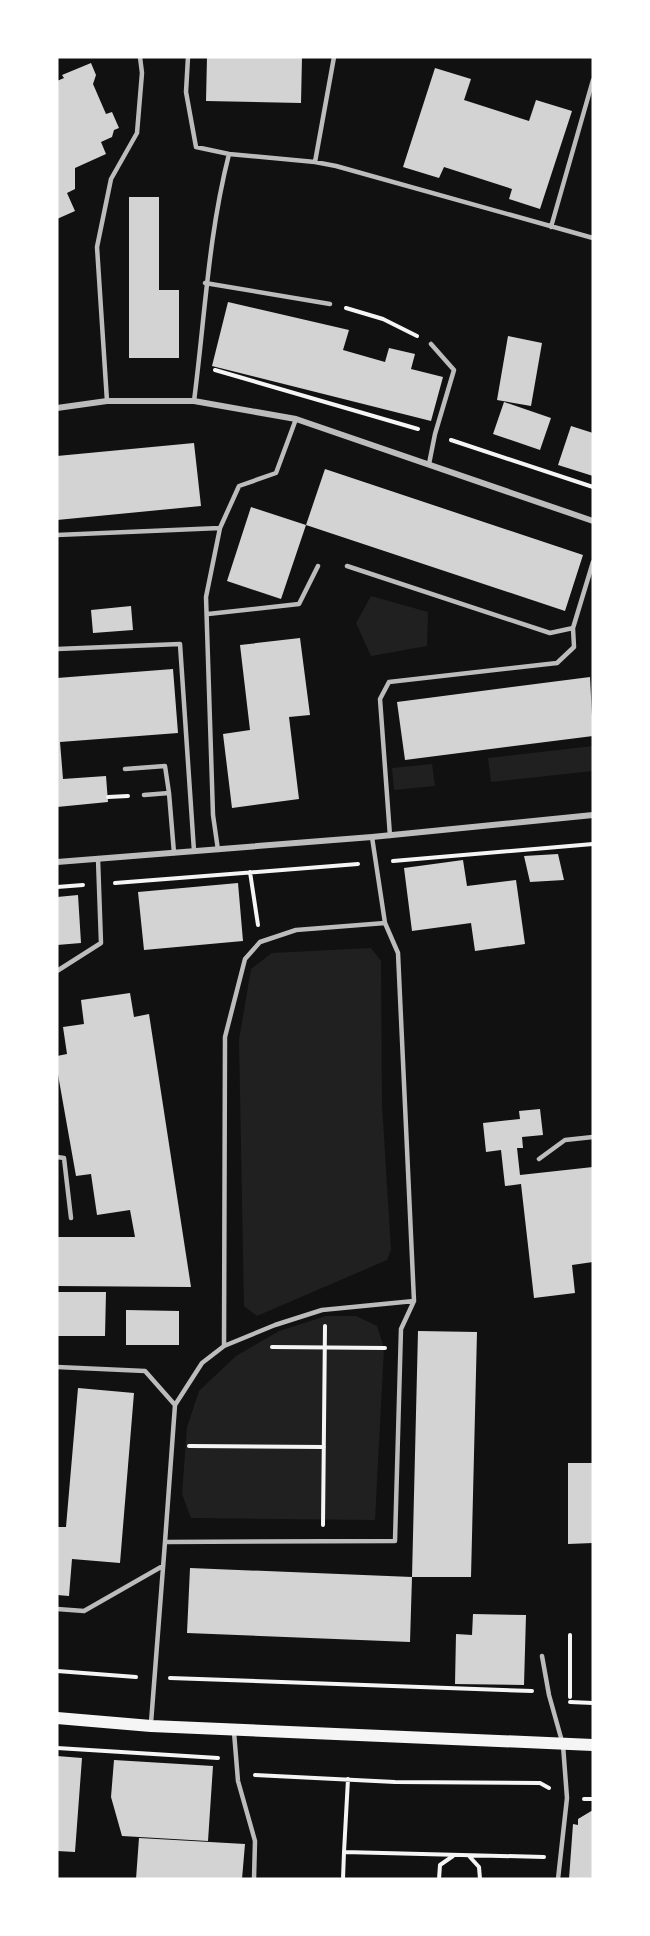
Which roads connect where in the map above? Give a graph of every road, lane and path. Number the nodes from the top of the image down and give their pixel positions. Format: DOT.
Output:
graph roads {
  1 [pos="140,57"];
  2 [pos="188,57"];
  3 [pos="334,57"];
  4 [pos="593,80"];
  5 [pos="229,154"];
  6 [pos="315,162"];
  7 [pos="551,227"];
  8 [pos="593,238"];
  9 [pos="205,283"];
  10 [pos="330,304"];
  11 [pos="431,344"];
  12 [pos="199,365"];
  13 [pos="107,401"];
  14 [pos="194,401"];
  15 [pos="57,408"];
  16 [pos="296,419"];
  17 [pos="435,434"];
  18 [pos="429,464"];
  19 [pos="593,487"];
  20 [pos="593,521"];
  21 [pos="220,528"];
  22 [pos="57,535"];
  23 [pos="593,562"];
  24 [pos="318,566"];
  25 [pos="347,566"];
  26 [pos="208,614"];
  27 [pos="573,628"];
  28 [pos="57,649"];
  29 [pos="125,769"];
  30 [pos="169,793"];
  31 [pos="144,795"];
  32 [pos="593,815"];
  33 [pos="390,836"];
  34 [pos="372,837"];
  35 [pos="593,844"];
  36 [pos="218,849"];
  37 [pos="194,851"];
  38 [pos="174,853"];
  39 [pos="98,859"];
  40 [pos="57,861"];
  41 [pos="375,863"];
  42 [pos="250,872"];
  43 [pos="100,884"];
  44 [pos="57,887"];
  45 [pos="385,923"];
  46 [pos="260,942"];
  47 [pos="57,971"];
  48 [pos="593,1137"];
  49 [pos="57,1157"];
  50 [pos="539,1159"];
  51 [pos="71,1218"];
  52 [pos="414,1300"];
  53 [pos="325,1310"];
  54 [pos="224,1346"];
  55 [pos="269,1347"];
  56 [pos="325,1348"];
  57 [pos="400,1349"];
  58 [pos="57,1366"];
  59 [pos="175,1405"];
  60 [pos="172,1446"];
  61 [pos="324,1447"];
  62 [pos="322,1541"];
  63 [pos="165,1542"];
  64 [pos="161,1567"];
  65 [pos="57,1609"];
  66 [pos="570,1635"];
  67 [pos="542,1656"];
  68 [pos="57,1671"];
  69 [pos="154,1677"];
  70 [pos="549,1695"];
  71 [pos="570,1702"];
  72 [pos="593,1703"];
  73 [pos="57,1718"];
  74 [pos="151,1726"];
  75 [pos="234,1730"];
  76 [pos="563,1745"];
  77 [pos="593,1745"];
  78 [pos="57,1748"];
  79 [pos="238,1775"];
  80 [pos="348,1779"];
  81 [pos="567,1798"];
  82 [pos="593,1799"];
  83 [pos="344,1852"];
  84 [pos="454,1855"];
  85 [pos="469,1856"];
  86 [pos="560,1858"];
  87 [pos="254,1879"];
  88 [pos="343,1879"];
  89 [pos="439,1879"];
  90 [pos="480,1879"];
  91 [pos="558,1879"];
  1 -- 13 [label="lane"];
  2 -- 5 [label="lane"];
  3 -- 6 [label="lane"];
  4 -- 7 [label="lane"];
  5 -- 6 [label="lane"];
  5 -- 9 [label="lane"];
  6 -- 7 [label="lane"];
  7 -- 8 [label="lane"];
  9 -- 10 [label="lane"];
  9 -- 12 [label="lane"];
  10 -- 11 [label="path"];
  11 -- 17 [label="lane"];
  12 -- 14 [label="lane"];
  12 -- 17 [label="path"];
  13 -- 14 [label="street"];
  13 -- 15 [label="street"];
  14 -- 16 [label="street"];
  16 -- 18 [label="street"];
  16 -- 21 [label="lane"];
  17 -- 18 [label="lane"];
  17 -- 19 [label="path"];
  18 -- 20 [label="street"];
  21 -- 22 [label="lane"];
  21 -- 26 [label="lane"];
  23 -- 27 [label="lane"];
  24 -- 26 [label="lane"];
  25 -- 27 [label="lane"];
  26 -- 36 [label="lane"];
  27 -- 33 [label="lane"];
  28 -- 37 [label="lane"];
  29 -- 30 [label="lane"];
  30 -- 31 [label="lane"];
  30 -- 38 [label="lane"];
  32 -- 33 [label="street"];
  33 -- 34 [label="street"];
  34 -- 36 [label="street"];
  34 -- 41 [label="lane"];
  35 -- 41 [label="path"];
  36 -- 37 [label="street"];
  37 -- 38 [label="street"];
  38 -- 39 [label="street"];
  39 -- 40 [label="street"];
  39 -- 43 [label="lane"];
  41 -- 42 [label="path"];
  41 -- 45 [label="lane"];
  42 -- 43 [label="path"];
  42 -- 46 [label="path"];
  43 -- 44 [label="path"];
  43 -- 47 [label="lane"];
  45 -- 46 [label="lane"];
  45 -- 52 [label="lane"];
  46 -- 54 [label="lane"];
  48 -- 50 [label="lane"];
  49 -- 51 [label="lane"];
  52 -- 53 [label="lane"];
  52 -- 57 [label="lane"];
  53 -- 54 [label="lane"];
  53 -- 56 [label="path"];
  54 -- 59 [label="lane"];
  55 -- 56 [label="path"];
  56 -- 57 [label="path"];
  56 -- 61 [label="path"];
  57 -- 62 [label="lane"];
  58 -- 59 [label="lane"];
  59 -- 60 [label="lane"];
  60 -- 61 [label="path"];
  60 -- 63 [label="lane"];
  61 -- 62 [label="path"];
  62 -- 63 [label="lane"];
  63 -- 64 [label="lane"];
  64 -- 65 [label="lane"];
  64 -- 69 [label="lane"];
  66 -- 71 [label="path"];
  67 -- 70 [label="lane"];
  68 -- 69 [label="path"];
  69 -- 70 [label="path"];
  69 -- 74 [label="lane"];
  70 -- 71 [label="path"];
  70 -- 76 [label="lane"];
  71 -- 72 [label="path"];
  73 -- 74 [label="main road"];
  74 -- 75 [label="main road"];
  75 -- 76 [label="main road"];
  75 -- 79 [label="lane"];
  76 -- 77 [label="main road"];
  76 -- 81 [label="lane"];
  78 -- 79 [label="path"];
  79 -- 80 [label="path"];
  79 -- 87 [label="lane"];
  80 -- 81 [label="path"];
  80 -- 83 [label="path"];
  81 -- 82 [label="path"];
  81 -- 86 [label="lane"];
  83 -- 84 [label="path"];
  83 -- 88 [label="path"];
  84 -- 85 [label="path"];
  84 -- 89 [label="path"];
  85 -- 86 [label="path"];
  85 -- 90 [label="path"];
  86 -- 91 [label="lane"];
}
